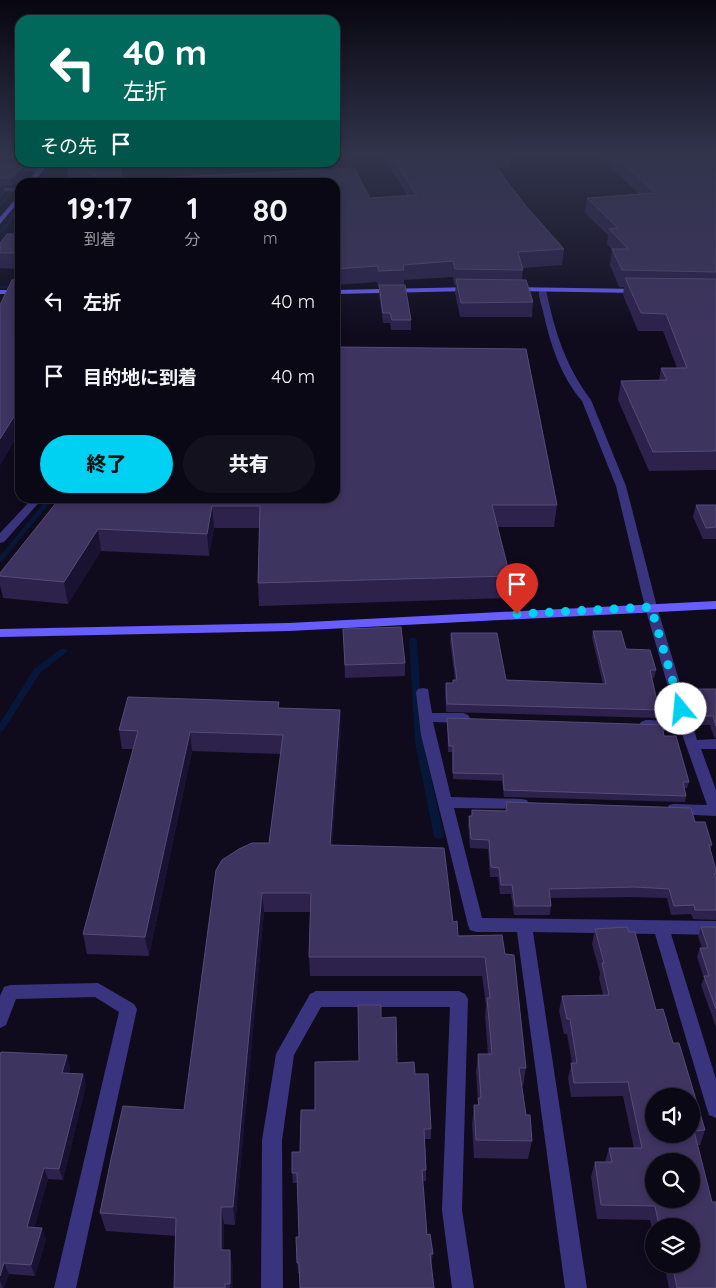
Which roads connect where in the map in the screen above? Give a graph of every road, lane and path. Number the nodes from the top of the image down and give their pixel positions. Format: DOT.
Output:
graph roads {
  1 [pos="477,289"];
  2 [pos="505,289"];
  3 [pos="542,290"];
  4 [pos="648,291"];
  5 [pos="0,292"];
  6 [pos="340,292"];
  7 [pos="15,294"];
  8 [pos="33,503"];
  9 [pos="0,540"];
  10 [pos="716,605"];
  11 [pos="651,607"];
  12 [pos="0,633"];
  13 [pos="423,692"];
  14 [pos="426,717"];
  15 [pos="474,719"];
  16 [pos="628,724"];
  17 [pos="686,726"];
  18 [pos="692,744"];
  19 [pos="716,744"];
  20 [pos="444,802"];
  21 [pos="532,805"];
  22 [pos="658,809"];
  23 [pos="716,810"];
  24 [pos="524,926"];
  25 [pos="661,927"];
  26 [pos="716,928"];
  27 [pos="0,1020"];
  28 [pos="716,1109"];
  29 [pos="65,1288"];
  30 [pos="272,1288"];
  31 [pos="463,1288"];
  32 [pos="576,1288"];
  1 -- 6 [label="street"];
  2 -- 3 [label="street"];
  3 -- 4 [label="street"];
  3 -- 11 [label="street"];
  5 -- 7 [label="street"];
  8 -- 9 [label="street"];
  10 -- 11 [label="street"];
  11 -- 12 [label="street"];
  11 -- 17 [label="street"];
  13 -- 14 [label="street"];
  14 -- 15 [label="street"];
  14 -- 20 [label="street"];
  16 -- 17 [label="street"];
  17 -- 18 [label="street"];
  18 -- 19 [label="street"];
  18 -- 23 [label="street"];
  20 -- 21 [label="street"];
  20 -- 24 [label="street"];
  22 -- 23 [label="street"];
  24 -- 25 [label="street"];
  24 -- 32 [label="street"];
  25 -- 26 [label="street"];
  25 -- 28 [label="street"];
  27 -- 29 [label="street"];
  30 -- 31 [label="street"];
}
